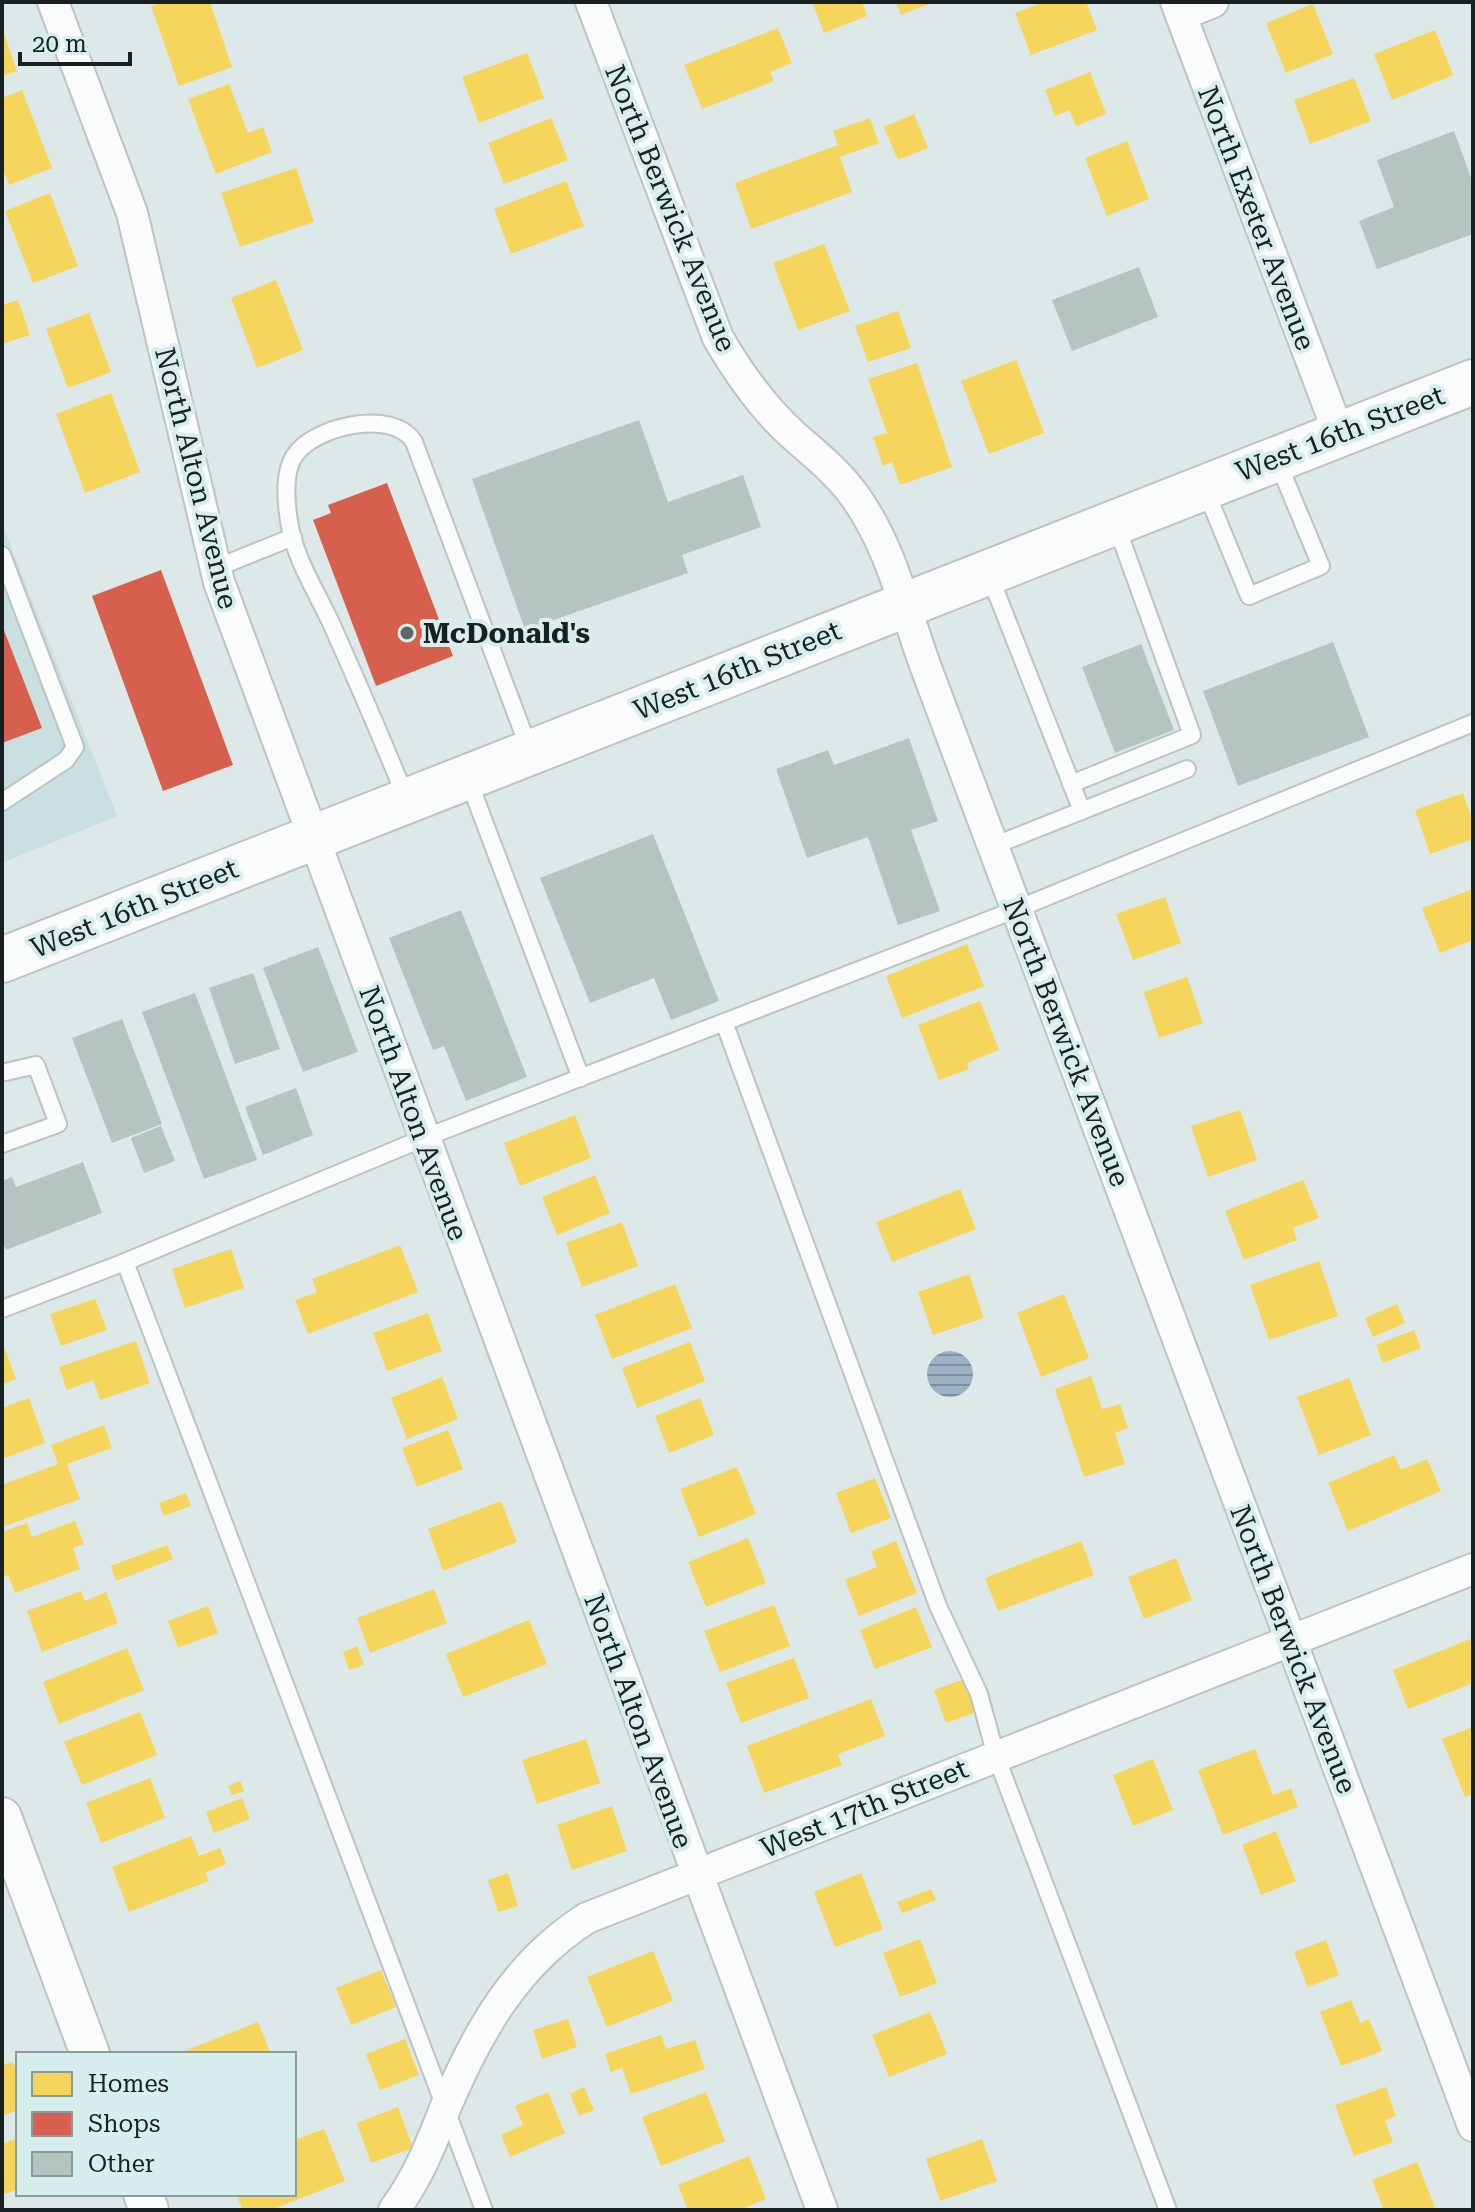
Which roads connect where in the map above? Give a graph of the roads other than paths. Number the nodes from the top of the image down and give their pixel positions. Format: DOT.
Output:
graph roads {
  1 [pos="53,2"];
  2 [pos="591,2"];
  3 [pos="1213,2"];
  4 [pos="1178,8"];
  5 [pos="1473,382"];
  6 [pos="1339,434"];
  7 [pos="1276,459"];
  8 [pos="1204,487"];
  9 [pos="1115,522"];
  10 [pos="293,537"];
  11 [pos="2,555"];
  12 [pos="216,568"];
  13 [pos="988,572"];
  14 [pos="903,605"];
  15 [pos="1473,723"];
  16 [pos="530,752"];
  17 [pos="1187,769"];
  18 [pos="468,777"];
  19 [pos="1071,784"];
  20 [pos="407,801"];
  21 [pos="2,802"];
  22 [pos="1082,811"];
  23 [pos="313,838"];
  24 [pos="993,846"];
  25 [pos="1017,909"];
  26 [pos="2,960"];
  27 [pos="724,1022"];
  28 [pos="3,1068"];
  29 [pos="581,1078"];
  30 [pos="424,1138"];
  31 [pos="2,1144"];
  32 [pos="125,1262"];
  33 [pos="2,1309"];
  34 [pos="1473,1569"];
  35 [pos="1291,1640"];
  36 [pos="996,1756"];
  37 [pos="2,1817"];
  38 [pos="695,1875"];
  39 [pos="89,2052"];
  40 [pos="446,2108"];
  41 [pos="1473,2126"];
  42 [pos="394,2210"];
  43 [pos="484,2210"];
  44 [pos="822,2210"];
  45 [pos="1168,2210"];
  1 -- 12 [label="street, North Alton Avenue"];
  2 -- 14 [label="street, North Berwick Avenue"];
  3 -- 4 [label="street"];
  4 -- 6 [label="street, North Exeter Avenue"];
  5 -- 6 [label="main road, West 16th Street"];
  6 -- 7 [label="main road, West 16th Street"];
  7 -- 8 [label="main road, West 16th Street"];
  7 -- 8 [label="lane"];
  8 -- 9 [label="main road, West 16th Street"];
  9 -- 13 [label="main road, West 16th Street"];
  9 -- 19 [label="lane"];
  10 -- 12 [label="lane"];
  10 -- 16 [label="lane"];
  10 -- 20 [label="lane"];
  11 -- 21 [label="lane"];
  12 -- 23 [label="street, North Alton Avenue"];
  13 -- 14 [label="main road, West 16th Street"];
  13 -- 19 [label="lane"];
  14 -- 16 [label="main road, West 16th Street"];
  14 -- 24 [label="street, North Berwick Avenue"];
  15 -- 25 [label="lane"];
  16 -- 18 [label="main road, West 16th Street"];
  17 -- 22 [label="lane"];
  18 -- 20 [label="main road, West 16th Street"];
  18 -- 29 [label="lane"];
  19 -- 22 [label="lane"];
  20 -- 23 [label="main road, West 16th Street"];
  22 -- 24 [label="lane"];
  23 -- 26 [label="main road, West 16th Street"];
  23 -- 30 [label="street, North Alton Avenue"];
  24 -- 25 [label="street, North Berwick Avenue"];
  25 -- 27 [label="lane"];
  25 -- 35 [label="street, North Berwick Avenue"];
  27 -- 29 [label="lane"];
  27 -- 36 [label="lane"];
  28 -- 31 [label="lane"];
  29 -- 30 [label="lane"];
  30 -- 32 [label="lane"];
  30 -- 38 [label="street, North Alton Avenue"];
  32 -- 33 [label="lane"];
  32 -- 40 [label="lane"];
  34 -- 35 [label="street, West 17th Street"];
  35 -- 36 [label="street, West 17th Street"];
  35 -- 41 [label="street, North Berwick Avenue"];
  36 -- 38 [label="street, West 17th Street"];
  36 -- 45 [label="lane"];
  37 -- 39 [label="street"];
  38 -- 40 [label="street, West 17th Street"];
  38 -- 44 [label="street, North Alton Avenue"];
  40 -- 42 [label="street, West 17th Street"];
  40 -- 43 [label="lane"];
}
